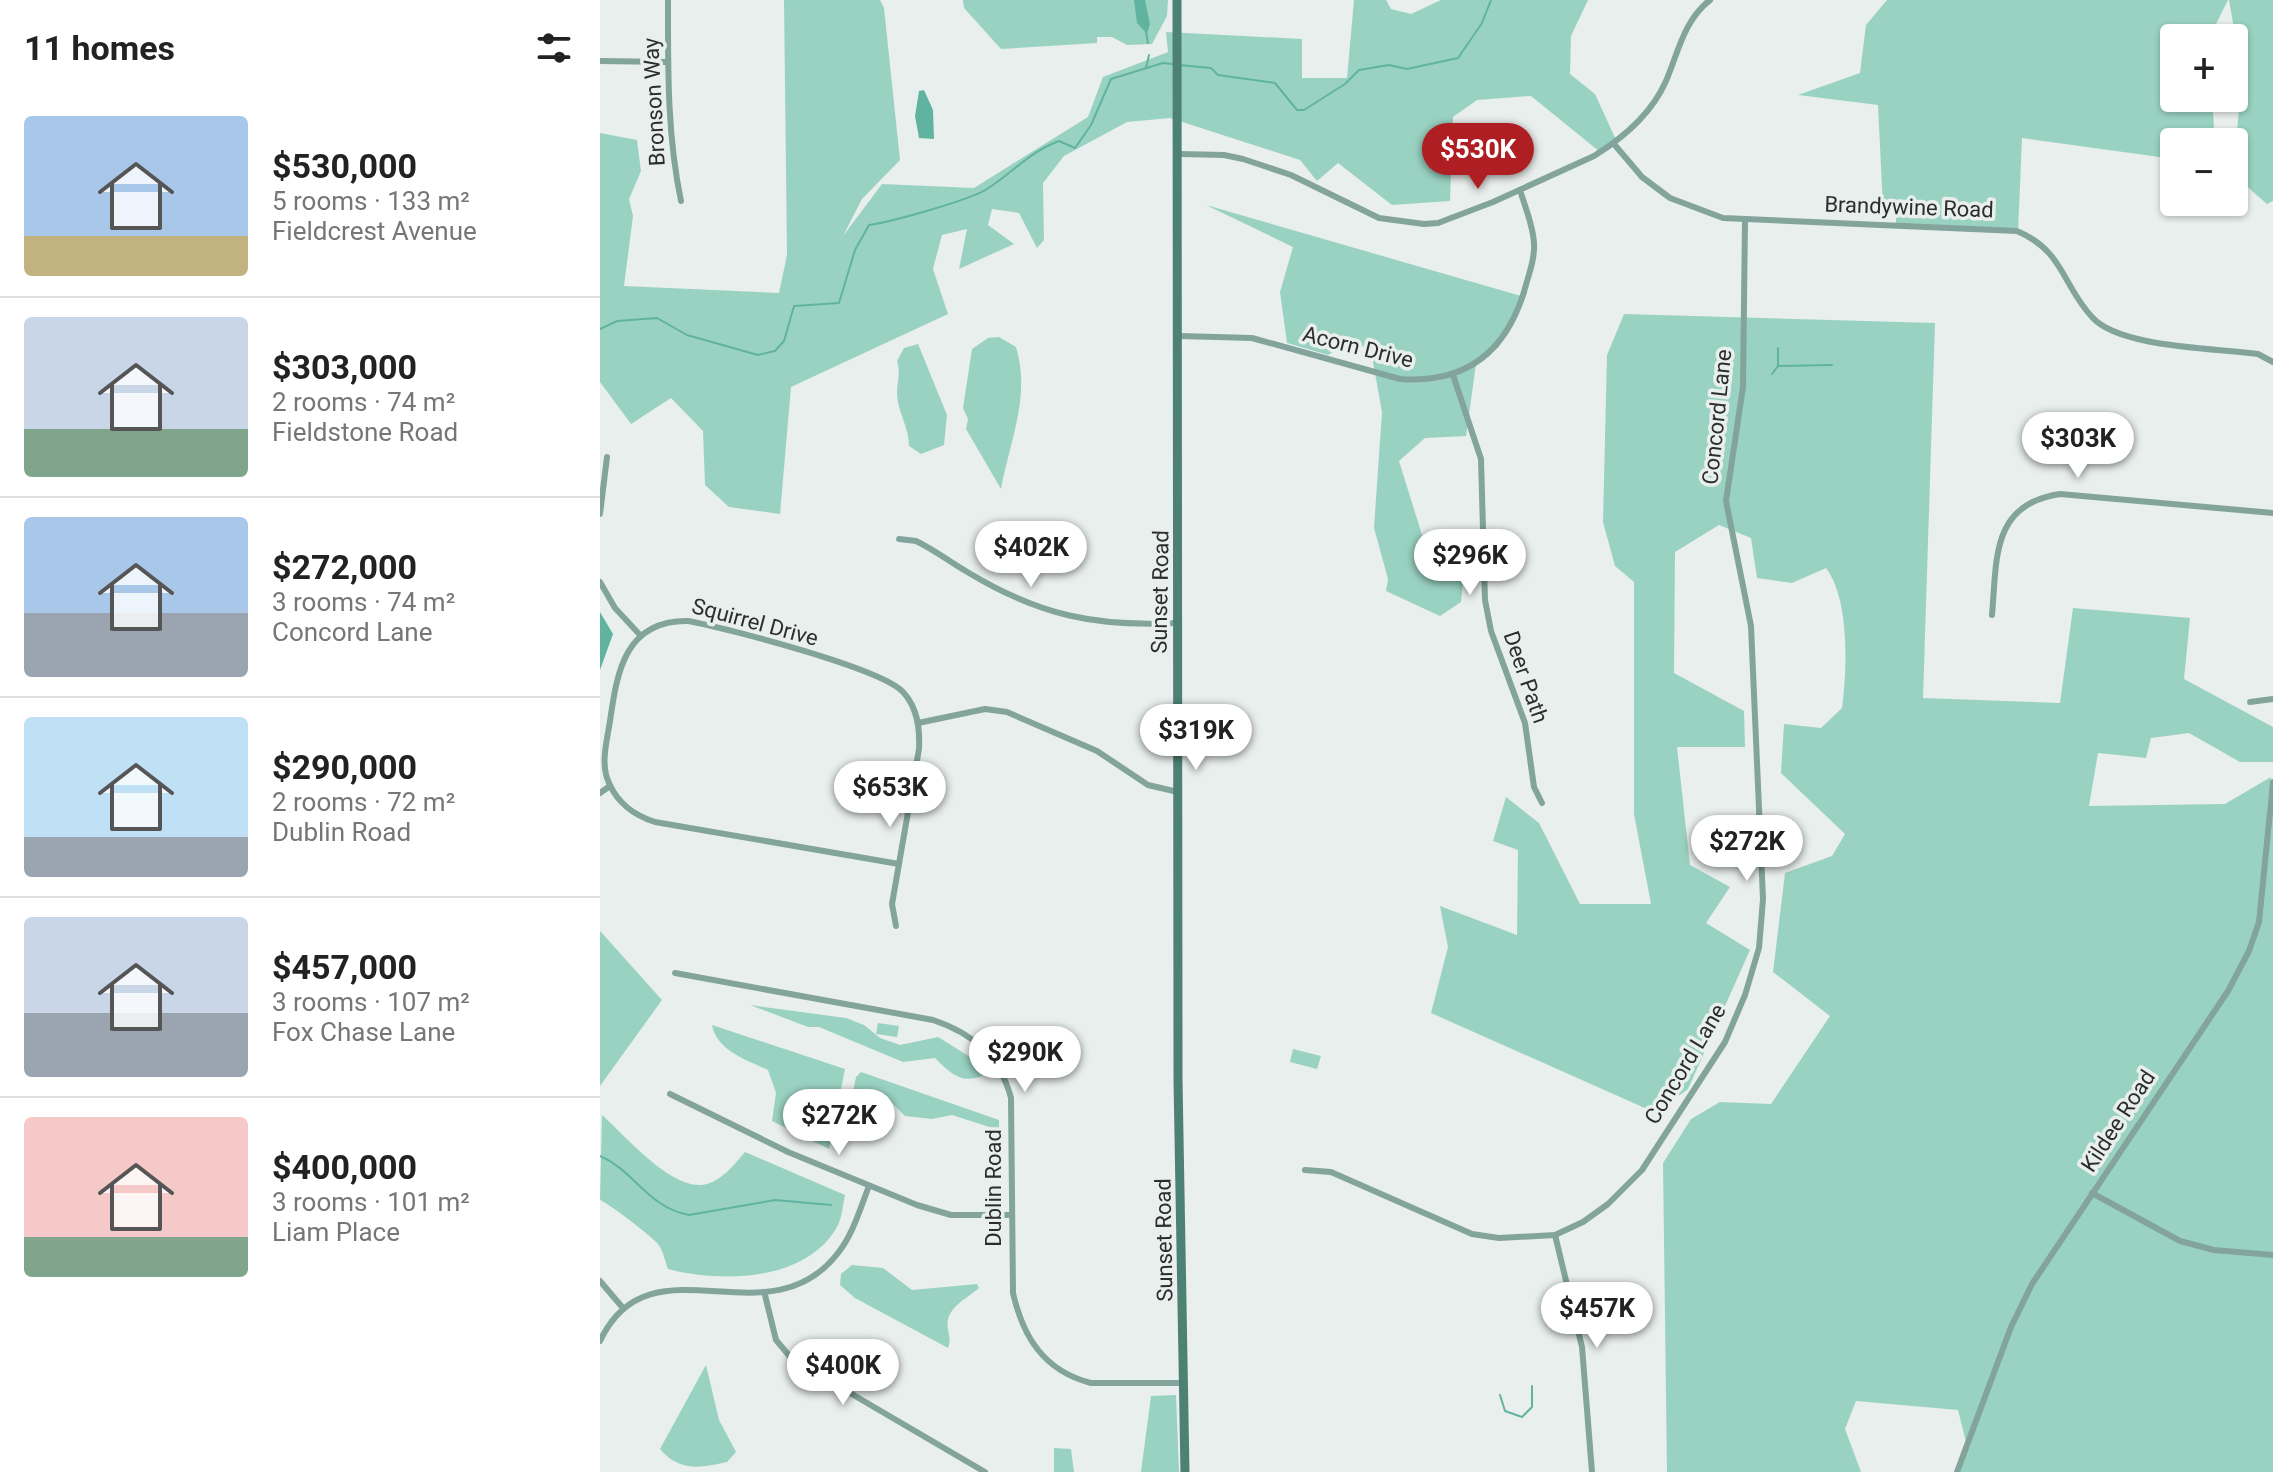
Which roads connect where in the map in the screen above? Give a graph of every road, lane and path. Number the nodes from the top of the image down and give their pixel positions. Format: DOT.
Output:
graph roads {
  1 [pos="668,0"];
  2 [pos="1177,0"];
  3 [pos="1710,0"];
  4 [pos="600,61"];
  5 [pos="668,62"];
  6 [pos="1614,144"];
  7 [pos="1179,154"];
  8 [pos="1520,190"];
  9 [pos="681,201"];
  10 [pos="1745,220"];
  11 [pos="1179,336"];
  12 [pos="2273,362"];
  13 [pos="1453,375"];
  14 [pos="607,457"];
  15 [pos="2273,513"];
  16 [pos="600,514"];
  17 [pos="899,539"];
  18 [pos="600,582"];
  19 [pos="1992,615"];
  20 [pos="1176,623"];
  21 [pos="641,636"];
  22 [pos="2273,699"];
  23 [pos="2250,702"];
  24 [pos="918,723"];
  25 [pos="2273,782"];
  26 [pos="610,786"];
  27 [pos="1180,792"];
  28 [pos="600,793"];
  29 [pos="1542,803"];
  30 [pos="899,864"];
  31 [pos="896,926"];
  32 [pos="675,973"];
  33 [pos="670,1094"];
  34 [pos="1305,1170"];
  35 [pos="869,1186"];
  36 [pos="2092,1193"];
  37 [pos="1011,1215"];
  38 [pos="1555,1235"];
  39 [pos="2273,1255"];
  40 [pos="600,1281"];
  41 [pos="765,1295"];
  42 [pos="623,1308"];
  43 [pos="600,1341"];
  44 [pos="1184,1383"];
  45 [pos="985,1472"];
  46 [pos="1185,1472"];
  47 [pos="1592,1472"];
  48 [pos="1957,1472"];
  1 -- 5 [label="street, Bronson Way"];
  2 -- 7 [label="street, Sunset Road"];
  3 -- 6 [label="street"];
  4 -- 5 [label="street"];
  5 -- 9 [label="street, Bronson Way"];
  6 -- 8 [label="street"];
  6 -- 10 [label="street, Brandywine Road"];
  7 -- 8 [label="street"];
  7 -- 11 [label="street, Sunset Road"];
  8 -- 13 [label="street, Acorn Drive"];
  10 -- 12 [label="street, Brandywine Road"];
  10 -- 38 [label="street, Concord Lane"];
  11 -- 13 [label="street, Acorn Drive"];
  11 -- 20 [label="street, Sunset Road"];
  13 -- 29 [label="street, Deer Path"];
  14 -- 16 [label="street"];
  15 -- 19 [label="street"];
  17 -- 20 [label="street"];
  18 -- 21 [label="street"];
  20 -- 27 [label="street, Sunset Road"];
  21 -- 24 [label="street, Squirrel Drive"];
  21 -- 26 [label="street"];
  22 -- 23 [label="street"];
  24 -- 27 [label="street"];
  24 -- 30 [label="street"];
  25 -- 36 [label="street, Kildee Road"];
  26 -- 28 [label="street"];
  26 -- 30 [label="street"];
  27 -- 44 [label="street, Sunset Road"];
  30 -- 31 [label="street"];
  32 -- 37 [label="street, Dublin Road"];
  33 -- 35 [label="street"];
  34 -- 38 [label="street, Concord Lane"];
  35 -- 37 [label="street"];
  35 -- 41 [label="street"];
  36 -- 39 [label="street"];
  36 -- 48 [label="street, Kildee Road"];
  37 -- 44 [label="street, Dublin Road"];
  38 -- 47 [label="street"];
  40 -- 42 [label="street"];
  41 -- 42 [label="street"];
  41 -- 45 [label="street"];
  42 -- 43 [label="street"];
  44 -- 46 [label="street, Sunset Road"];
}
